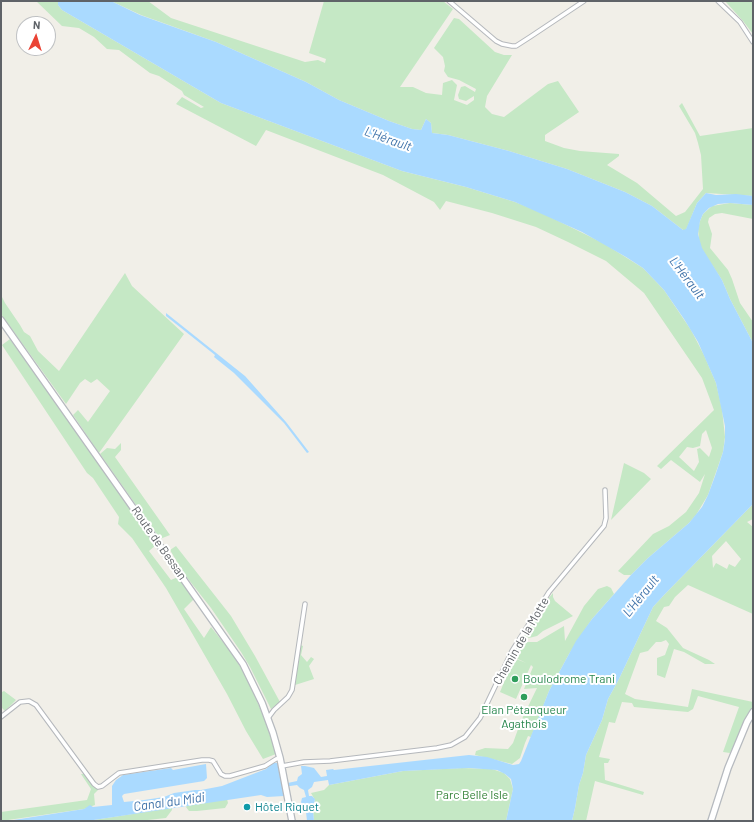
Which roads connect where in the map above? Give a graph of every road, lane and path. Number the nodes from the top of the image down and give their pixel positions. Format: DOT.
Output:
graph roads {
  1 [pos="449,1"];
  2 [pos="584,1"];
  3 [pos="718,1"];
  4 [pos="753,42"];
  5 [pos="1,320"];
  6 [pos="604,490"];
  7 [pos="305,604"];
  8 [pos="753,712"];
  9 [pos="1,717"];
  10 [pos="268,717"];
  11 [pos="280,758"];
  12 [pos="282,766"];
  13 [pos="292,821"];
  14 [pos="711,821"];
  1 -- 2 [label="street"];
  3 -- 4 [label="street"];
  5 -- 10 [label="main road, Route de Bessan"];
  6 -- 12 [label="street, Chemin de la Motte"];
  7 -- 10 [label="street"];
  8 -- 14 [label="main road"];
  9 -- 11 [label="street"];
  10 -- 11 [label="main road, Route de Bessan"];
  11 -- 12 [label="main road, Route de Bessan"];
  12 -- 13 [label="main road, Route de Bessan"];
}
